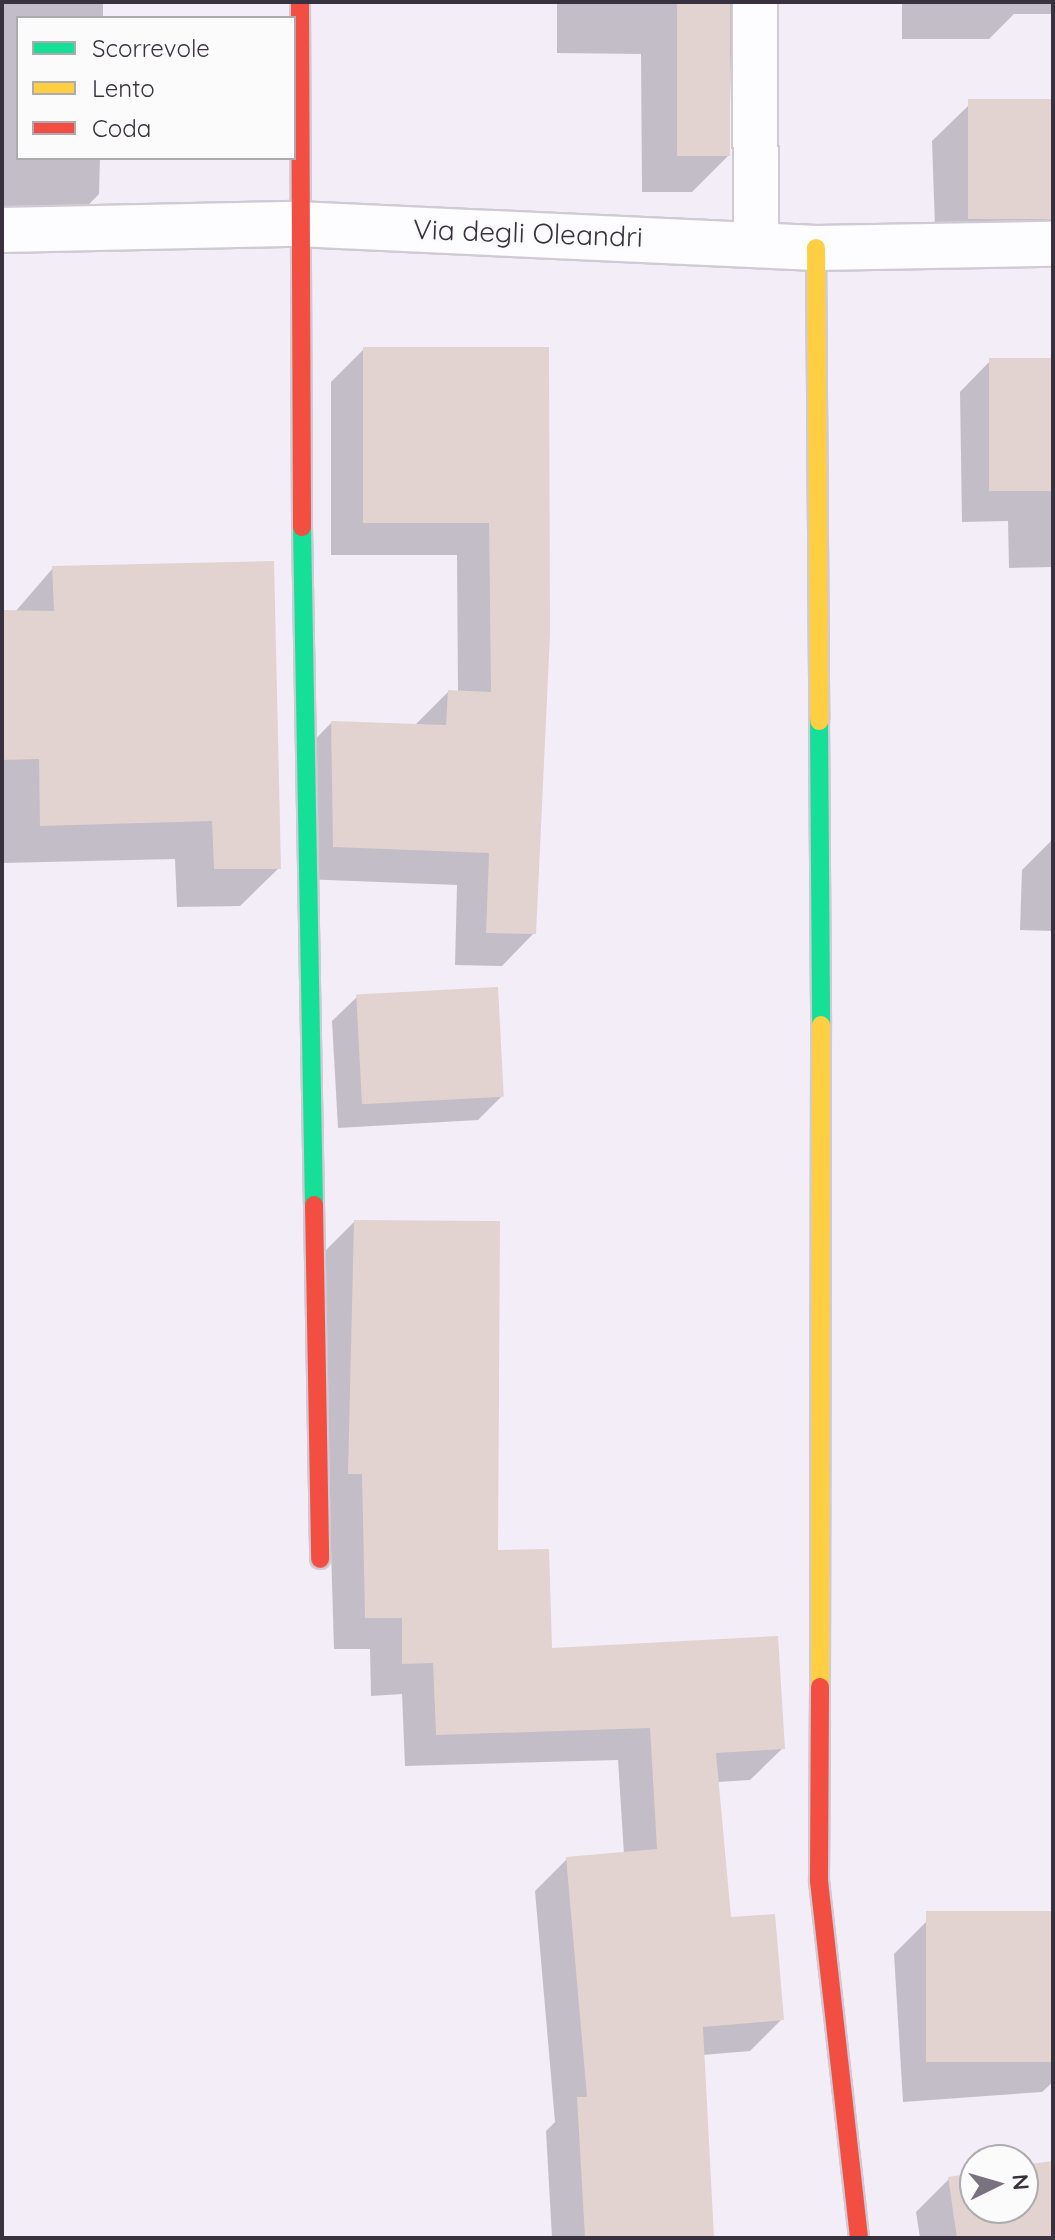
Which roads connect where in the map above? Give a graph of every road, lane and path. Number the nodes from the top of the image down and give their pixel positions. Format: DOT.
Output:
graph roads {
  1 [pos="300,2"];
  2 [pos="755,2"];
  3 [pos="297,224"];
  4 [pos="2,230"];
  5 [pos="756,242"];
  6 [pos="1053,244"];
  7 [pos="816,248"];
  8 [pos="320,1559"];
  9 [pos="859,2238"];
  1 -- 3 [label="street"];
  2 -- 5 [label="street"];
  3 -- 4 [label="street, Via degli Oleandri"];
  3 -- 5 [label="street, Via degli Oleandri"];
  3 -- 8 [label="street"];
  5 -- 7 [label="street, Via degli Oleandri"];
  6 -- 7 [label="street, Via degli Oleandri"];
  7 -- 9 [label="street"];
}
